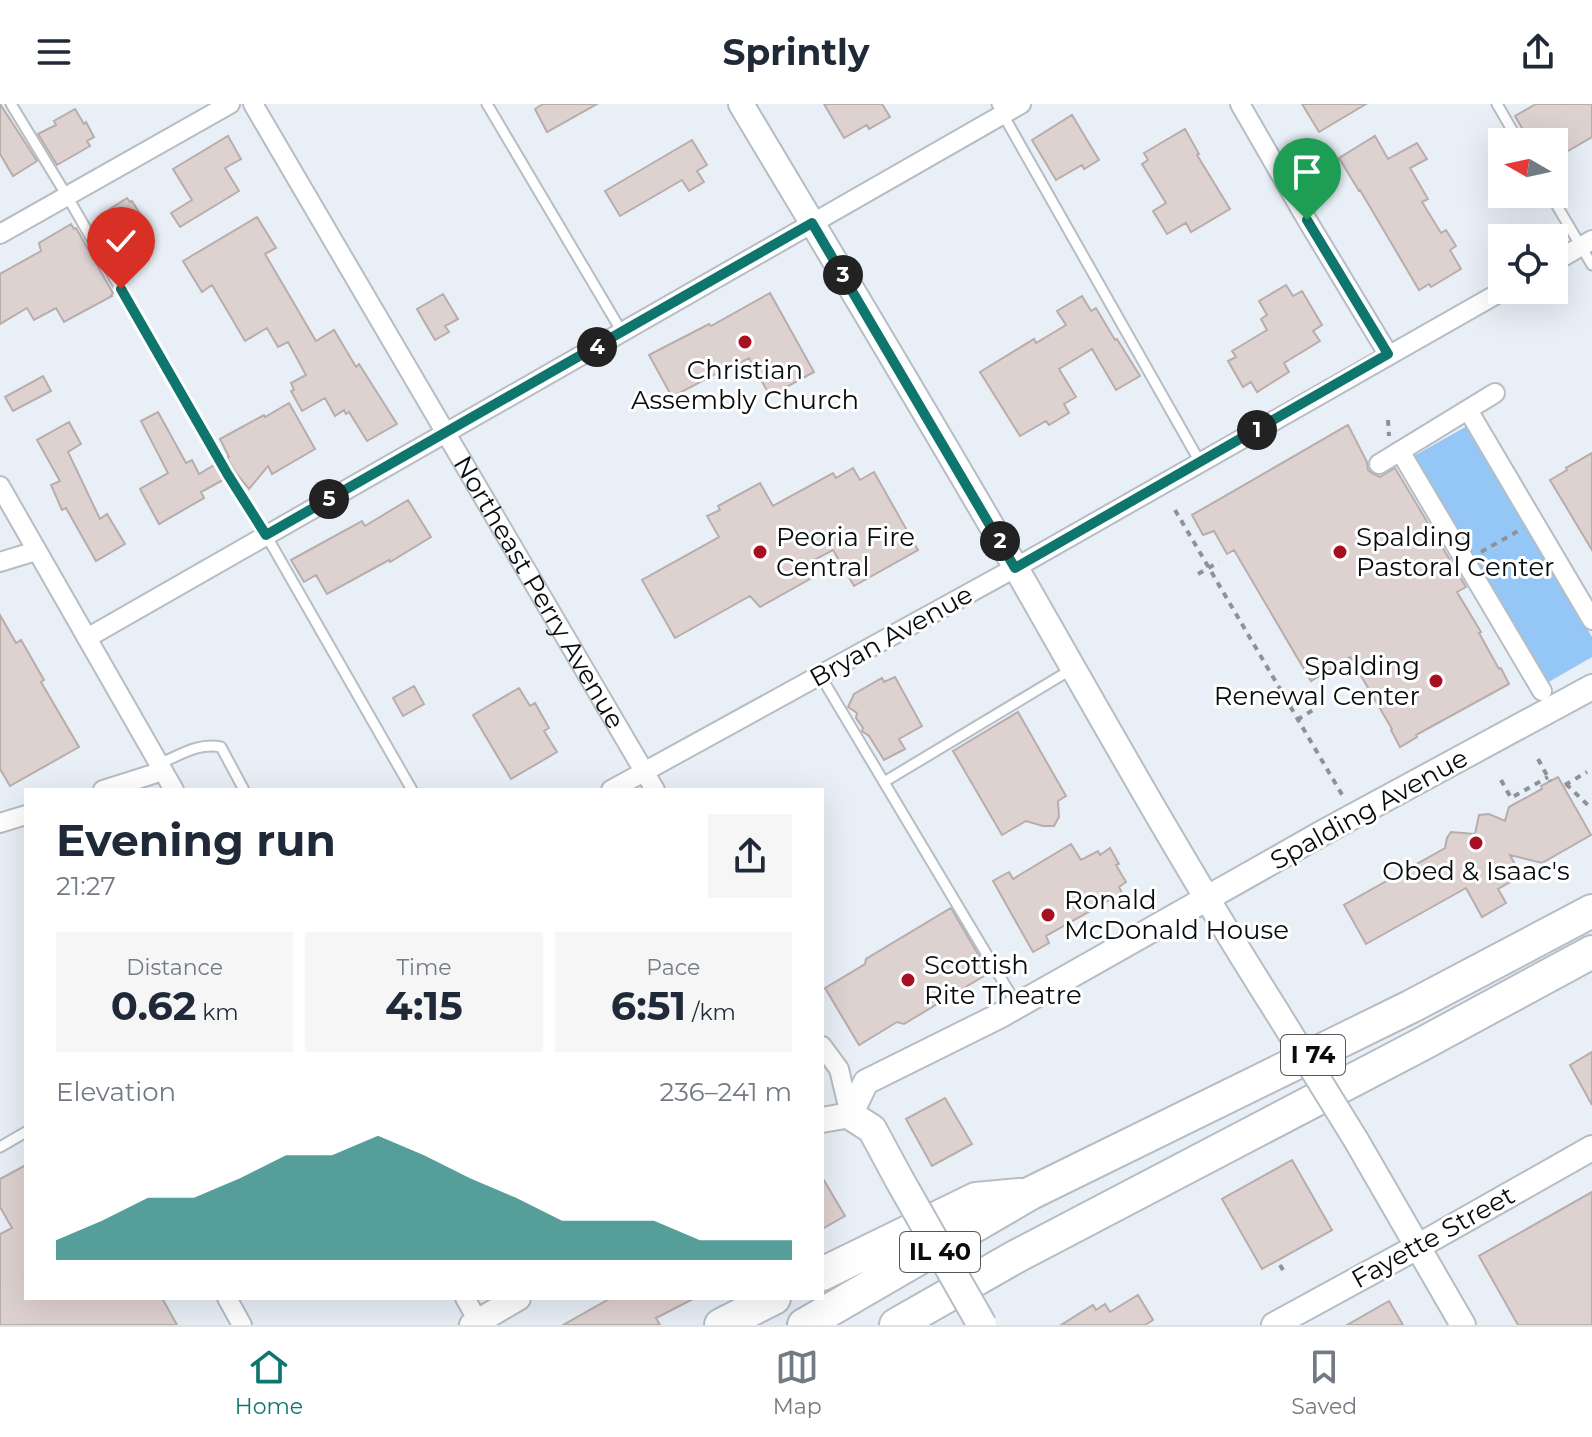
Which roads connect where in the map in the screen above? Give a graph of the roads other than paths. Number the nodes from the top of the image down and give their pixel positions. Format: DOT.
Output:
graph roads {
  1 [pos="11,104"];
  2 [pos="230,104"];
  3 [pos="253,104"];
  4 [pos="487,104"];
  5 [pos="741,104"];
  6 [pos="1021,104"];
  7 [pos="1240,104"];
  8 [pos="1497,104"];
  9 [pos="1000,109"];
  10 [pos="1511,128"];
  11 [pos="67,196"];
  12 [pos="1560,208"];
  13 [pos="812,223"];
  14 [pos="0,234"];
  15 [pos="1587,244"];
  16 [pos="1568,254"];
  17 [pos="1592,265"];
  18 [pos="1488,299"];
  19 [pos="622,332"];
  20 [pos="1388,354"];
  21 [pos="1495,393"];
  22 [pos="1468,410"];
  23 [pos="447,432"];
  24 [pos="1400,451"];
  25 [pos="1200,462"];
  26 [pos="1379,464"];
  27 [pos="0,486"];
  28 [pos="266,535"];
  29 [pos="36,551"];
  30 [pos="0,562"];
  31 [pos="1015,568"];
  32 [pos="1592,620"];
  33 [pos="87,638"];
  34 [pos="1072,669"];
  35 [pos="820,675"];
  36 [pos="1542,691"];
  37 [pos="1591,692"];
  38 [pos="161,768"];
  39 [pos="643,771"];
  40 [pos="884,782"];
  41 [pos="108,788"];
  42 [pos="173,788"];
  43 [pos="243,788"];
  44 [pos="411,788"];
  45 [pos="614,788"];
  46 [pos="654,788"];
  47 [pos="24,816"];
  48 [pos="0,823"];
  49 [pos="1208,899"];
  50 [pos="1592,911"];
  51 [pos="1592,952"];
  52 [pos="1017,1005"];
  53 [pos="824,1049"];
  54 [pos="850,1115"];
  55 [pos="824,1120"];
  56 [pos="24,1133"];
  57 [pos="0,1147"];
  58 [pos="1592,1148"];
  59 [pos="1031,1193"];
  60 [pos="1082,1222"];
  61 [pos="1417,1247"];
  62 [pos="824,1273"];
  63 [pos="228,1300"];
  64 [pos="466,1300"];
  65 [pos="515,1300"];
  66 [pos="770,1300"];
  67 [pos="475,1323"];
  68 [pos="242,1325"];
  69 [pos="721,1325"];
  70 [pos="804,1325"];
  71 [pos="896,1325"];
  72 [pos="920,1325"];
  73 [pos="982,1325"];
  74 [pos="1274,1325"];
  75 [pos="1463,1325"];
  1 -- 11 [label="lane"];
  2 -- 11 [label="street"];
  3 -- 23 [label="street, Northeast Perry Avenue"];
  4 -- 19 [label="lane"];
  5 -- 13 [label="street"];
  6 -- 9 [label="street"];
  7 -- 20 [label="street"];
  8 -- 10 [label="lane"];
  9 -- 13 [label="street"];
  9 -- 25 [label="lane"];
  11 -- 14 [label="street"];
  11 -- 28 [label="lane"];
  12 -- 15 [label="lane"];
  13 -- 19 [label="street"];
  13 -- 31 [label="street"];
  15 -- 16 [label="street"];
  15 -- 17 [label="lane"];
  18 -- 20 [label="street, Bryan Avenue"];
  19 -- 23 [label="street"];
  20 -- 25 [label="street, Bryan Avenue"];
  21 -- 22 [label="street"];
  22 -- 24 [label="street"];
  22 -- 32 [label="street"];
  23 -- 28 [label="street"];
  23 -- 39 [label="street, Northeast Perry Avenue"];
  24 -- 26 [label="street"];
  24 -- 36 [label="street"];
  25 -- 31 [label="street, Bryan Avenue"];
  27 -- 29 [label="street"];
  28 -- 33 [label="street"];
  28 -- 44 [label="lane"];
  29 -- 30 [label="street"];
  29 -- 33 [label="street"];
  31 -- 34 [label="street"];
  31 -- 35 [label="street, Bryan Avenue"];
  33 -- 38 [label="street"];
  34 -- 40 [label="lane"];
  34 -- 49 [label="street"];
  35 -- 39 [label="street, Bryan Avenue"];
  35 -- 40 [label="lane"];
  37 -- 49 [label="street, Spalding Avenue"];
  38 -- 41 [label="street"];
  38 -- 42 [label="street"];
  38 -- 43 [label="lane"];
  39 -- 45 [label="street, Bryan Avenue"];
  39 -- 46 [label="street, Northeast Perry Avenue"];
  40 -- 52 [label="lane"];
  47 -- 48 [label="street"];
  49 -- 52 [label="street, Spalding Avenue"];
  49 -- 61 [label="street, bridge"];
  50 -- 59 [label="highway, I 74"];
  51 -- 60 [label="highway, I 74"];
  52 -- 54 [label="street, Spalding Avenue"];
  53 -- 54 [label="street"];
  54 -- 55 [label="street"];
  54 -- 73 [label="main road, IL 40, bridge"];
  56 -- 57 [label="lane"];
  58 -- 61 [label="street, Fayette Street"];
  59 -- 62 [label="highway"];
  59 -- 70 [label="highway, I 74"];
  60 -- 71 [label="highway, I 74"];
  60 -- 72 [label="highway"];
  61 -- 74 [label="street, Fayette Street"];
  61 -- 75 [label="street"];
  63 -- 68 [label="street"];
  64 -- 67 [label="street"];
  65 -- 67 [label="street"];
  66 -- 69 [label="highway"];
}
